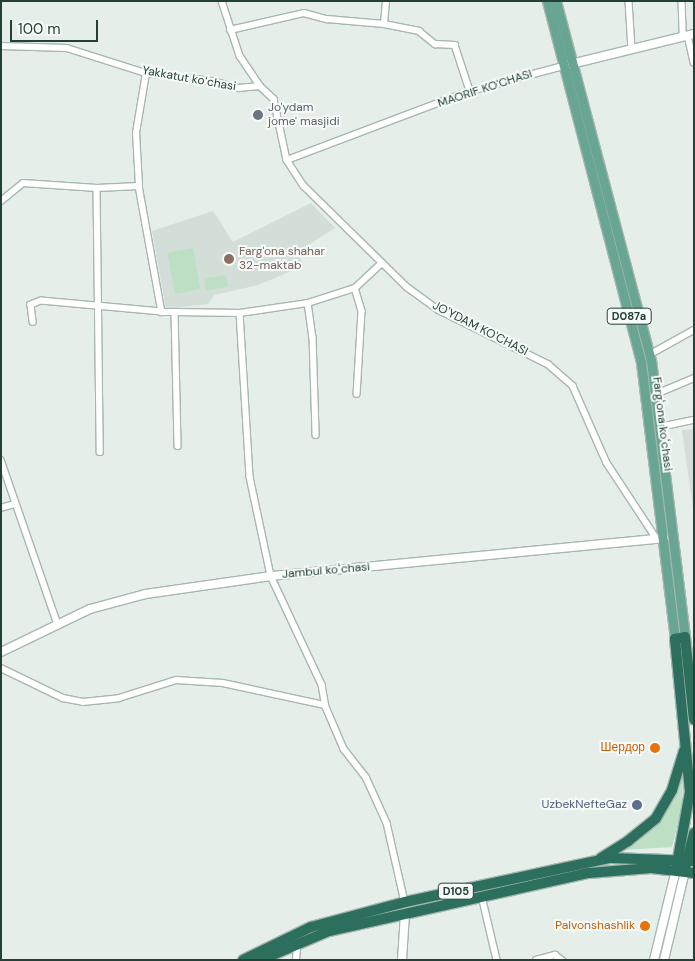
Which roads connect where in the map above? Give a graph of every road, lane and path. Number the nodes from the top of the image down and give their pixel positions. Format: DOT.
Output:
graph roads {
  1 [pos="222,1"];
  2 [pos="386,1"];
  3 [pos="547,1"];
  4 [pos="556,1"];
  5 [pos="629,1"];
  6 [pos="682,1"];
  7 [pos="384,24"];
  8 [pos="230,30"];
  9 [pos="688,36"];
  10 [pos="1,46"];
  11 [pos="632,50"];
  12 [pos="694,62"];
  13 [pos="568,65"];
  14 [pos="146,73"];
  15 [pos="260,86"];
  16 [pos="470,92"];
  17 [pos="287,160"];
  18 [pos="139,186"];
  19 [pos="97,188"];
  20 [pos="1,201"];
  21 [pos="381,264"];
  22 [pos="355,288"];
  23 [pos="308,303"];
  24 [pos="98,305"];
  25 [pos="162,312"];
  26 [pos="174,312"];
  27 [pos="240,313"];
  28 [pos="33,322"];
  29 [pos="694,330"];
  30 [pos="649,355"];
  31 [pos="694,378"];
  32 [pos="358,394"];
  33 [pos="656,394"];
  34 [pos="694,420"];
  35 [pos="660,427"];
  36 [pos="316,435"];
  37 [pos="178,446"];
  38 [pos="100,452"];
  39 [pos="1,460"];
  40 [pos="15,504"];
  41 [pos="1,508"];
  42 [pos="660,539"];
  43 [pos="271,576"];
  44 [pos="58,625"];
  45 [pos="680,638"];
  46 [pos="1,652"];
  47 [pos="1,668"];
  48 [pos="325,705"];
  49 [pos="694,720"];
  50 [pos="687,743"];
  51 [pos="694,833"];
  52 [pos="597,860"];
  53 [pos="686,866"];
  54 [pos="482,896"];
  55 [pos="405,902"];
  56 [pos="405,913"];
  57 [pos="297,943"];
  58 [pos="243,960"];
  59 [pos="261,960"];
  60 [pos="296,960"];
  61 [pos="402,960"];
  62 [pos="497,960"];
  63 [pos="536,960"];
  64 [pos="562,960"];
  65 [pos="654,960"];
  66 [pos="664,960"];
  1 -- 8 [label="street, JO'YDAM KO'CHASI"];
  2 -- 7 [label="street"];
  3 -- 13 [label="main road, Fargʻona koʻchasi / D087a"];
  4 -- 13 [label="main road, Fargʻona koʻchasi / D087a"];
  5 -- 11 [label="street"];
  6 -- 9 [label="street"];
  7 -- 8 [label="street"];
  7 -- 16 [label="street"];
  8 -- 15 [label="street, JO'YDAM KO'CHASI"];
  9 -- 11 [label="street, MAORIF KO'CHASI"];
  9 -- 12 [label="street"];
  10 -- 14 [label="street, Yakkatut koʻchasi"];
  11 -- 13 [label="street, MAORIF KO'CHASI"];
  13 -- 16 [label="street, MAORIF KO'CHASI"];
  13 -- 30 [label="main road, Fargʻona koʻchasi / D087a"];
  13 -- 42 [label="main road, Fargʻona koʻchasi / D087a"];
  14 -- 15 [label="street, Yakkatut koʻchasi"];
  14 -- 18 [label="street"];
  15 -- 17 [label="street, JO'YDAM KO'CHASI"];
  16 -- 17 [label="street, MAORIF KO'CHASI"];
  17 -- 21 [label="street, JO'YDAM KO'CHASI"];
  18 -- 19 [label="street"];
  18 -- 25 [label="street"];
  19 -- 20 [label="street"];
  19 -- 24 [label="street"];
  21 -- 22 [label="street"];
  21 -- 42 [label="street, JO'YDAM KO'CHASI"];
  22 -- 23 [label="street"];
  22 -- 32 [label="street"];
  23 -- 27 [label="street"];
  23 -- 36 [label="street"];
  24 -- 25 [label="street"];
  24 -- 28 [label="street"];
  24 -- 38 [label="street"];
  25 -- 26 [label="street"];
  26 -- 27 [label="street"];
  26 -- 37 [label="street"];
  27 -- 43 [label="street"];
  29 -- 30 [label="street"];
  30 -- 33 [label="main road, Fargʻona koʻchasi / D087a"];
  31 -- 33 [label="street"];
  33 -- 35 [label="main road, Fargʻona koʻchasi / D087a"];
  34 -- 35 [label="street"];
  35 -- 45 [label="main road, Fargʻona koʻchasi / D087a"];
  39 -- 40 [label="street"];
  40 -- 41 [label="street"];
  40 -- 44 [label="street"];
  42 -- 43 [label="street, Jambul koʻchasi"];
  42 -- 45 [label="main road, Fargʻona koʻchasi / D087a"];
  43 -- 44 [label="street, Jambul koʻchasi"];
  43 -- 48 [label="street"];
  44 -- 46 [label="street, Jambul koʻchasi"];
  45 -- 49 [label="highway, Fargʻona koʻchasi"];
  45 -- 50 [label="highway, Fargʻona koʻchasi / D105"];
  47 -- 48 [label="street"];
  48 -- 55 [label="street"];
  50 -- 52 [label="highway, D105"];
  50 -- 53 [label="highway, Fargʻona koʻchasi / D105"];
  51 -- 53 [label="highway"];
  52 -- 53 [label="highway, D105"];
  52 -- 55 [label="highway, D105"];
  53 -- 54 [label="highway, D105"];
  53 -- 65 [label="street"];
  53 -- 66 [label="street"];
  54 -- 56 [label="highway, D105"];
  54 -- 62 [label="street"];
  55 -- 58 [label="highway, D105"];
  56 -- 57 [label="highway, D105"];
  56 -- 61 [label="street"];
  57 -- 59 [label="highway, D105"];
  57 -- 60 [label="street"];
  63 -- 64 [label="street"];
}
